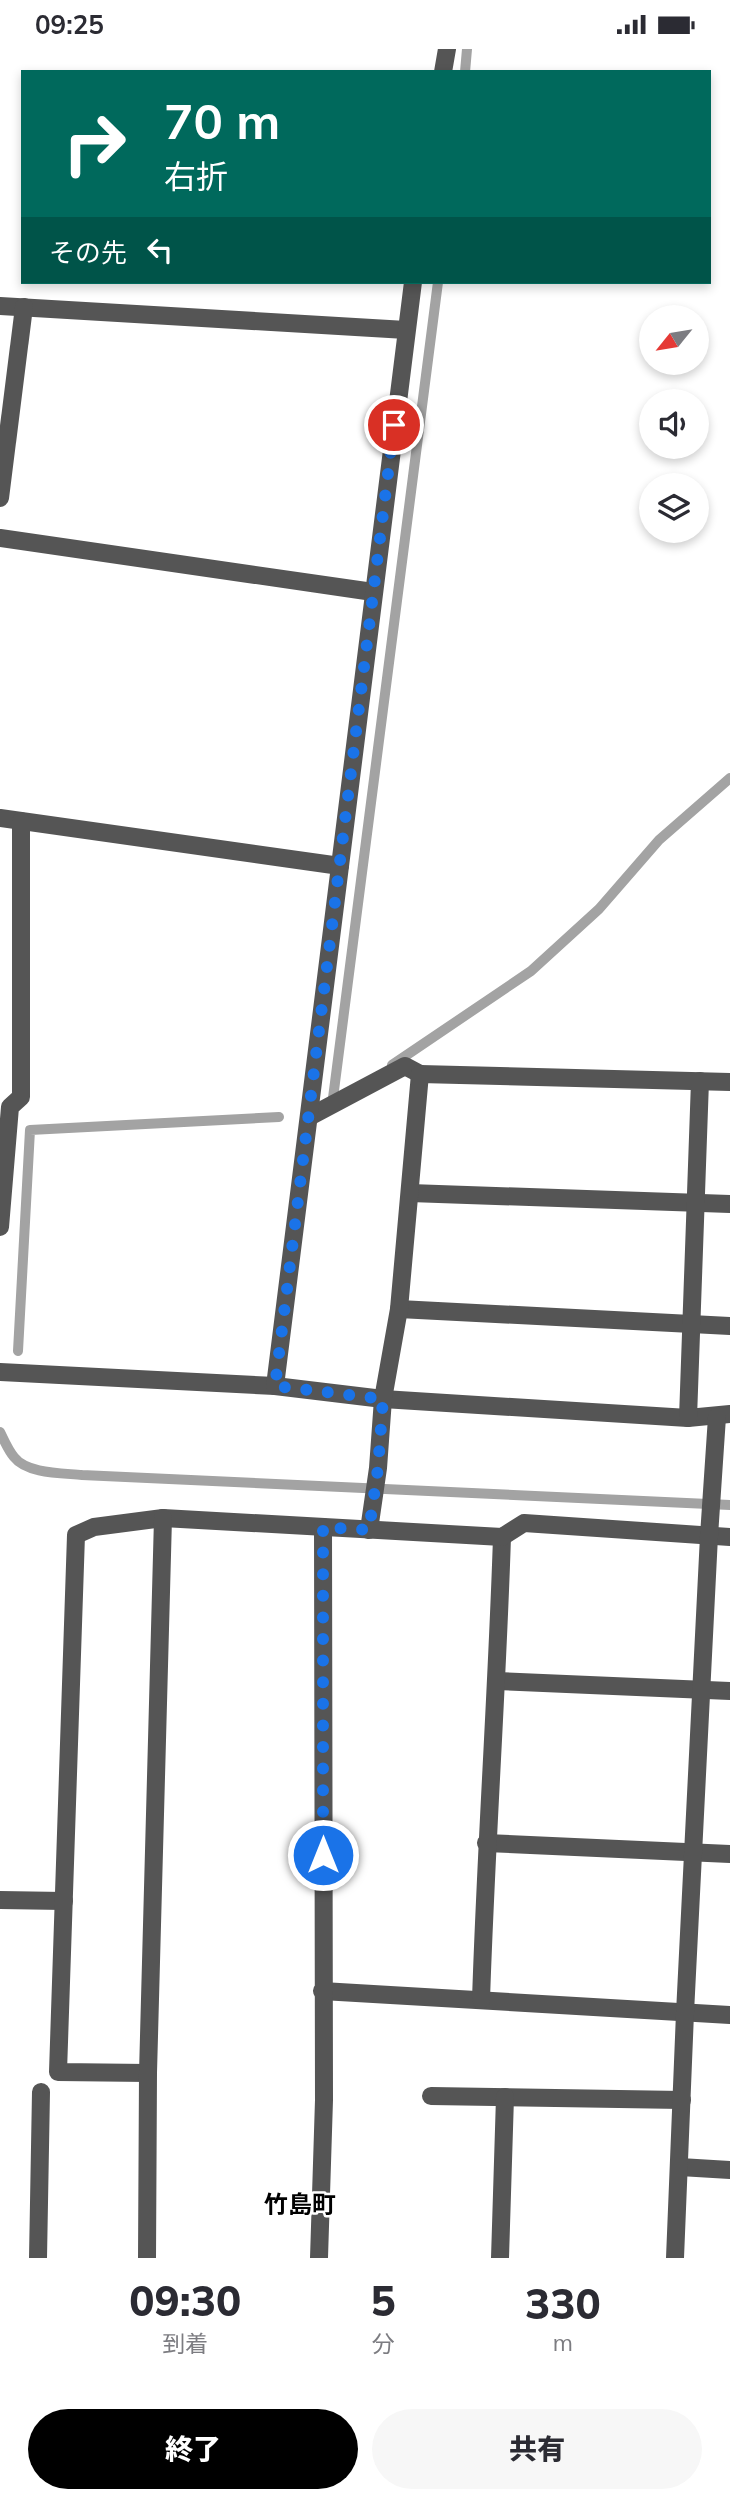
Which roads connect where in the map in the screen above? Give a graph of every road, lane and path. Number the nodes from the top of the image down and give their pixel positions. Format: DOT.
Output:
graph roads {
  1 [pos="447,49"];
  2 [pos="443,70"];
  3 [pos="413,284"];
  4 [pos="0,306"];
  5 [pos="24,307"];
  6 [pos="406,330"];
  7 [pos="0,498"];
  8 [pos="0,538"];
  9 [pos="373,592"];
  10 [pos="0,818"];
  11 [pos="21,821"];
  12 [pos="340,866"];
  13 [pos="420,1074"];
  14 [pos="700,1081"];
  15 [pos="730,1082"];
  16 [pos="309,1117"];
  17 [pos="410,1193"];
  18 [pos="696,1203"];
  19 [pos="730,1204"];
  20 [pos="0,1227"];
  21 [pos="400,1309"];
  22 [pos="691,1324"];
  23 [pos="730,1326"];
  24 [pos="0,1372"];
  25 [pos="275,1386"];
  26 [pos="383,1399"];
  27 [pos="724,1416"];
  28 [pos="688,1419"];
  29 [pos="163,1518"];
  30 [pos="371,1521"];
  31 [pos="323,1527"];
  32 [pos="709,1532"];
  33 [pos="730,1537"];
  34 [pos="502,1538"];
  35 [pos="497,1681"];
  36 [pos="703,1690"];
  37 [pos="730,1691"];
  38 [pos="486,1843"];
  39 [pos="694,1852"];
  40 [pos="730,1854"];
  41 [pos="0,1900"];
  42 [pos="64,1901"];
  43 [pos="322,1991"];
  44 [pos="481,2000"];
  45 [pos="685,2013"];
  46 [pos="730,2015"];
  47 [pos="148,2073"];
  48 [pos="41,2092"];
  49 [pos="431,2097"];
  50 [pos="505,2097"];
  51 [pos="682,2100"];
  52 [pos="680,2168"];
  53 [pos="730,2169"];
  54 [pos="38,2258"];
  55 [pos="147,2258"];
  56 [pos="319,2258"];
  57 [pos="500,2258"];
  58 [pos="675,2258"];
  1 -- 2 [label="street"];
  3 -- 6 [label="street"];
  4 -- 5 [label="street"];
  5 -- 6 [label="street"];
  5 -- 7 [label="street"];
  6 -- 9 [label="street"];
  8 -- 9 [label="street"];
  9 -- 12 [label="street"];
  10 -- 11 [label="street"];
  11 -- 12 [label="street"];
  11 -- 20 [label="street"];
  12 -- 16 [label="street"];
  13 -- 14 [label="street"];
  13 -- 16 [label="street"];
  13 -- 17 [label="street"];
  14 -- 15 [label="street"];
  14 -- 18 [label="street"];
  16 -- 25 [label="street"];
  17 -- 18 [label="street"];
  17 -- 21 [label="street"];
  18 -- 19 [label="street"];
  18 -- 22 [label="street"];
  21 -- 22 [label="street"];
  21 -- 26 [label="street"];
  22 -- 23 [label="street"];
  22 -- 28 [label="street"];
  24 -- 25 [label="street"];
  25 -- 26 [label="street"];
  26 -- 28 [label="street"];
  26 -- 30 [label="street"];
  27 -- 28 [label="street"];
  27 -- 32 [label="street"];
  29 -- 31 [label="street"];
  29 -- 42 [label="street"];
  29 -- 47 [label="street"];
  30 -- 31 [label="street"];
  30 -- 34 [label="street"];
  31 -- 43 [label="street"];
  32 -- 33 [label="street"];
  32 -- 34 [label="street"];
  32 -- 36 [label="street"];
  34 -- 35 [label="street"];
  35 -- 36 [label="street"];
  35 -- 38 [label="street"];
  36 -- 37 [label="street"];
  36 -- 39 [label="street"];
  38 -- 39 [label="street"];
  38 -- 44 [label="street"];
  39 -- 40 [label="street"];
  39 -- 45 [label="street"];
  41 -- 42 [label="street"];
  42 -- 47 [label="street"];
  43 -- 44 [label="street"];
  43 -- 56 [label="street"];
  44 -- 45 [label="street"];
  45 -- 46 [label="street"];
  45 -- 51 [label="street"];
  47 -- 55 [label="street"];
  48 -- 54 [label="street"];
  49 -- 50 [label="street"];
  50 -- 51 [label="street"];
  50 -- 57 [label="street"];
  51 -- 52 [label="street"];
  52 -- 53 [label="street"];
  52 -- 58 [label="street"];
}
